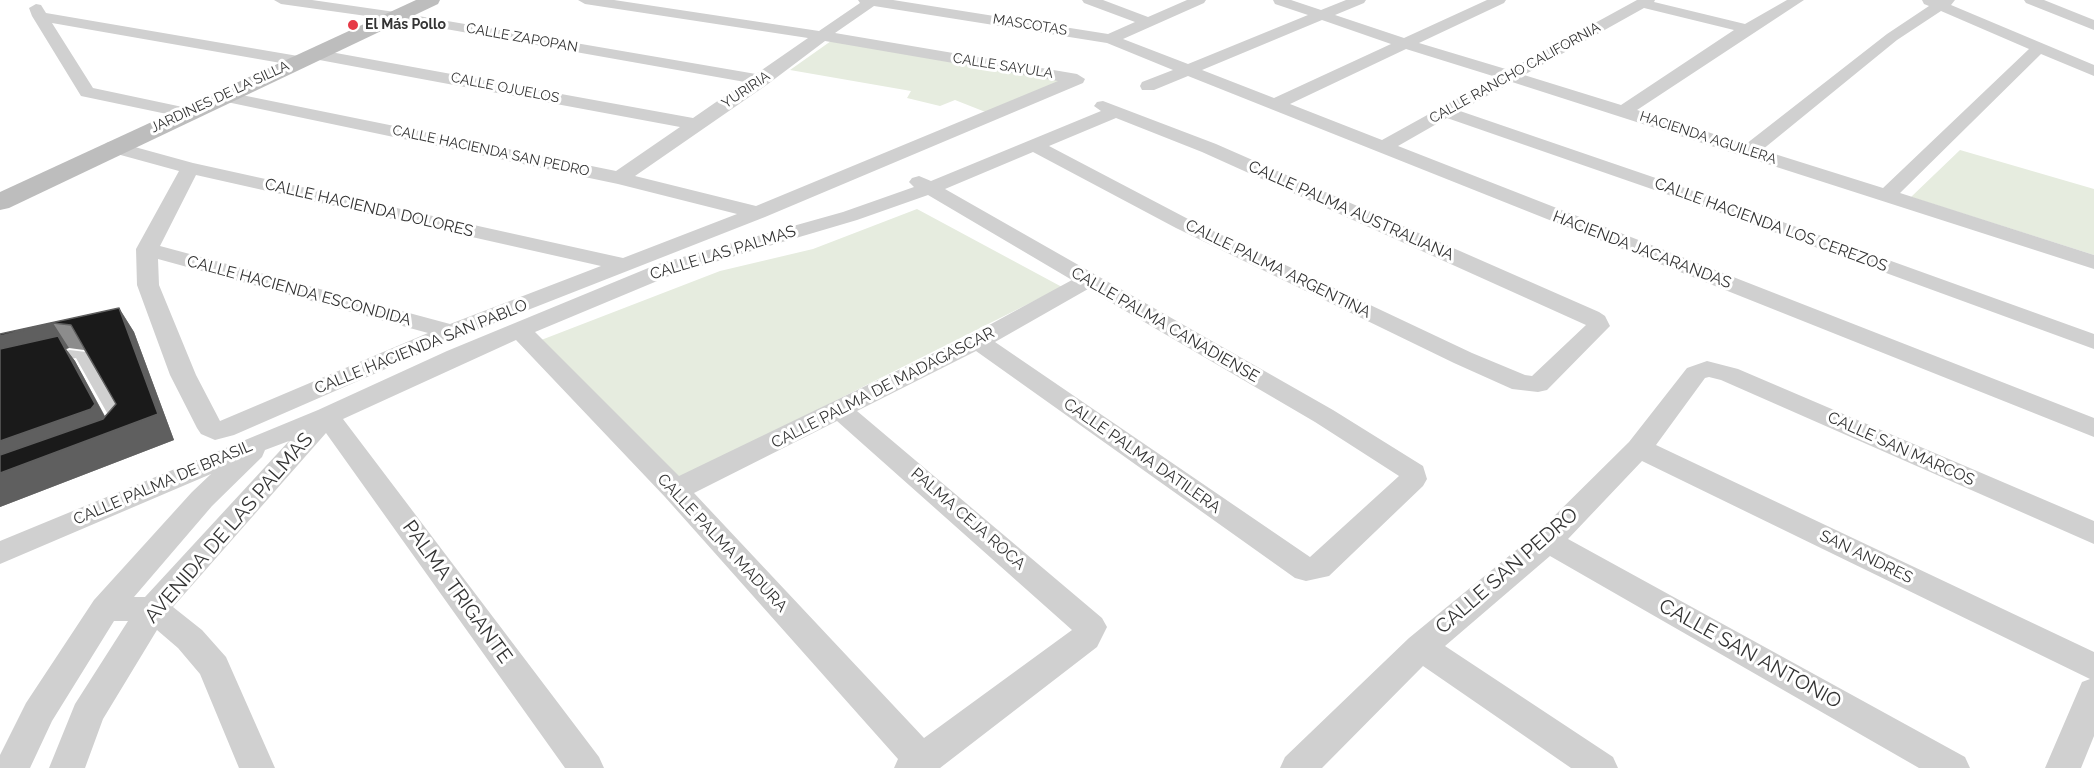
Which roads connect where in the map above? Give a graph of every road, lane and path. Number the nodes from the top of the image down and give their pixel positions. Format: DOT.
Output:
graph roads {
  1 [pos="281,0"];
  2 [pos="431,0"];
  3 [pos="585,0"];
  4 [pos="870,0"];
  5 [pos="1089,0"];
  6 [pos="1199,0"];
  7 [pos="1359,0"];
  8 [pos="1499,0"];
  9 [pos="1797,0"];
  10 [pos="2031,0"];
  11 [pos="1280,1"];
  12 [pos="1645,2"];
  13 [pos="1938,2"];
  14 [pos="36,8"];
  15 [pos="395,16"];
  16 [pos="1321,16"];
  17 [pos="2091,20"];
  18 [pos="1146,21"];
  19 [pos="1747,28"];
  20 [pos="823,36"];
  21 [pos="1110,39"];
  22 [pos="1402,43"];
  23 [pos="2039,48"];
  24 [pos="306,57"];
  25 [pos="1190,70"];
  26 [pos="2094,71"];
  27 [pos="1507,76"];
  28 [pos="762,80"];
  29 [pos="1148,86"];
  30 [pos="222,96"];
  31 [pos="1116,104"];
  32 [pos="1273,105"];
  33 [pos="1623,111"];
  34 [pos="1446,112"];
  35 [pos="186,113"];
  36 [pos="696,124"];
  37 [pos="1033,145"];
  38 [pos="113,147"];
  39 [pos="1382,147"];
  40 [pos="1749,151"];
  41 [pos="190,168"];
  42 [pos="619,178"];
  43 [pos="921,184"];
  44 [pos="1886,196"];
  45 [pos="3,202"];
  46 [pos="847,204"];
  47 [pos="758,213"];
  48 [pos="147,249"];
  49 [pos="2094,262"];
  50 [pos="627,265"];
  51 [pos="1088,280"];
  52 [pos="519,329"];
  53 [pos="451,332"];
  54 [pos="978,341"];
  55 [pos="2094,342"];
  56 [pos="35,362"];
  57 [pos="1707,369"];
  58 [pos="1526,385"];
  59 [pos="841,411"];
  60 [pos="327,416"];
  61 [pos="2094,428"];
  62 [pos="114,439"];
  63 [pos="263,441"];
  64 [pos="1639,448"];
  65 [pos="675,490"];
  66 [pos="2094,533"];
  67 [pos="1548,541"];
  68 [pos="0,553"];
  69 [pos="1306,570"];
  70 [pos="105,609"];
  71 [pos="153,609"];
  72 [pos="1421,647"];
  73 [pos="2094,667"];
  74 [pos="2094,692"];
  75 [pos="916,764"];
  76 [pos="12,768"];
  77 [pos="67,768"];
  78 [pos="257,768"];
  79 [pos="586,768"];
  80 [pos="1298,768"];
  81 [pos="1599,768"];
  82 [pos="1952,768"];
  83 [pos="2063,768"];
  1 -- 15 [label="street, CALLE ZAPOPAN"];
  2 -- 15 [label="street, JARDINES DE LA SILLA"];
  3 -- 20 [label="street, CALLE SAYULA"];
  4 -- 20 [label="street, YURIRIA"];
  4 -- 21 [label="street, MASCOTAS"];
  5 -- 18 [label="street"];
  6 -- 18 [label="street"];
  7 -- 16 [label="street"];
  8 -- 22 [label="street"];
  9 -- 19 [label="street"];
  10 -- 17 [label="street"];
  11 -- 16 [label="street, HACIENDA AGUILERA"];
  12 -- 19 [label="street"];
  12 -- 27 [label="street, CALLE RANCHO CALIFORNIA"];
  13 -- 23 [label="street"];
  13 -- 40 [label="street"];
  14 -- 24 [label="street, CALLE OJUELOS"];
  14 -- 35 [label="street"];
  15 -- 24 [label="street, JARDINES DE LA SILLA"];
  15 -- 28 [label="street, CALLE ZAPOPAN"];
  16 -- 22 [label="street, HACIENDA AGUILERA"];
  16 -- 25 [label="street"];
  18 -- 21 [label="street"];
  19 -- 33 [label="street"];
  20 -- 28 [label="street, YURIRIA"];
  20 -- 47 [label="street, CALLE SAYULA"];
  21 -- 25 [label="street, MASCOTAS"];
  22 -- 27 [label="street, HACIENDA AGUILERA"];
  22 -- 32 [label="street"];
  23 -- 26 [label="street"];
  23 -- 44 [label="street"];
  24 -- 30 [label="street, JARDINES DE LA SILLA"];
  24 -- 36 [label="street, CALLE OJUELOS"];
  25 -- 29 [label="street"];
  25 -- 32 [label="street, HACIENDA JACARANDAS"];
  27 -- 33 [label="street, HACIENDA AGUILERA"];
  27 -- 34 [label="street, CALLE RANCHO CALIFORNIA"];
  28 -- 36 [label="street, YURIRIA"];
  30 -- 35 [label="street, JARDINES DE LA SILLA"];
  30 -- 42 [label="street, CALLE HACIENDA SAN PEDRO"];
  31 -- 37 [label="street"];
  31 -- 43 [label="street"];
  31 -- 58 [label="street, CALLE PALMA AUSTRALIANA"];
  32 -- 39 [label="street, HACIENDA JACARANDAS"];
  33 -- 40 [label="street, HACIENDA AGUILERA"];
  34 -- 39 [label="street, CALLE RANCHO CALIFORNIA"];
  34 -- 55 [label="street, CALLE HACIENDA LOS CEREZOS"];
  35 -- 38 [label="street, JARDINES DE LA SILLA"];
  36 -- 42 [label="street, YURIRIA"];
  37 -- 43 [label="street"];
  37 -- 58 [label="street, CALLE PALMA ARGENTINA"];
  38 -- 41 [label="street, CALLE HACIENDA DOLORES"];
  38 -- 45 [label="street, JARDINES DE LA SILLA"];
  39 -- 61 [label="street, HACIENDA JACARANDAS"];
  40 -- 44 [label="street, HACIENDA AGUILERA"];
  41 -- 48 [label="street"];
  41 -- 50 [label="street, CALLE HACIENDA DOLORES"];
  42 -- 47 [label="street, CALLE HACIENDA SAN PEDRO"];
  43 -- 46 [label="street"];
  43 -- 51 [label="street, CALLE PALMA CANADIENSE"];
  43 -- 52 [label="street, CALLE LAS PALMAS"];
  44 -- 49 [label="street, HACIENDA AGUILERA"];
  47 -- 50 [label="street, CALLE HACIENDA SAN PABLO"];
  48 -- 53 [label="street, CALLE HACIENDA ESCONDIDA"];
  48 -- 53 [label="street, CALLE HACIENDA SAN PABLO"];
  50 -- 53 [label="street, CALLE HACIENDA SAN PABLO"];
  51 -- 54 [label="street, CALLE PALMA DE MADAGASCAR"];
  51 -- 69 [label="street, CALLE PALMA CANADIENSE"];
  52 -- 60 [label="street"];
  52 -- 65 [label="street, CALLE PALMA MADURA"];
  54 -- 59 [label="street, CALLE PALMA DE MADAGASCAR"];
  54 -- 69 [label="street, CALLE PALMA DATILERA"];
  56 -- 62 [label="lane"];
  57 -- 64 [label="street, CALLE SAN PEDRO"];
  57 -- 66 [label="street, CALLE SAN MARCOS"];
  59 -- 65 [label="street, CALLE PALMA DE MADAGASCAR"];
  59 -- 75 [label="street, PALMA CEJA ROCA"];
  60 -- 63 [label="street, CALLE PALMA DE BRASIL"];
  60 -- 71 [label="street, AVENIDA DE LAS PALMAS"];
  60 -- 79 [label="street, PALMA TRIGANTE"];
  63 -- 68 [label="street, CALLE PALMA DE BRASIL"];
  63 -- 70 [label="street, AVENIDA DE LAS PALMAS"];
  64 -- 67 [label="street, CALLE SAN PEDRO"];
  64 -- 73 [label="street, SAN ANDRES"];
  65 -- 75 [label="street, CALLE PALMA MADURA"];
  67 -- 72 [label="street, CALLE SAN PEDRO"];
  67 -- 82 [label="street, CALLE SAN ANTONIO"];
  70 -- 71 [label="street"];
  70 -- 76 [label="street, AVENIDA DE LAS PALMAS"];
  71 -- 77 [label="street, AVENIDA DE LAS PALMAS"];
  71 -- 78 [label="street"];
  72 -- 80 [label="street, CALLE SAN PEDRO"];
  72 -- 81 [label="street"];
  74 -- 83 [label="street"];
}
